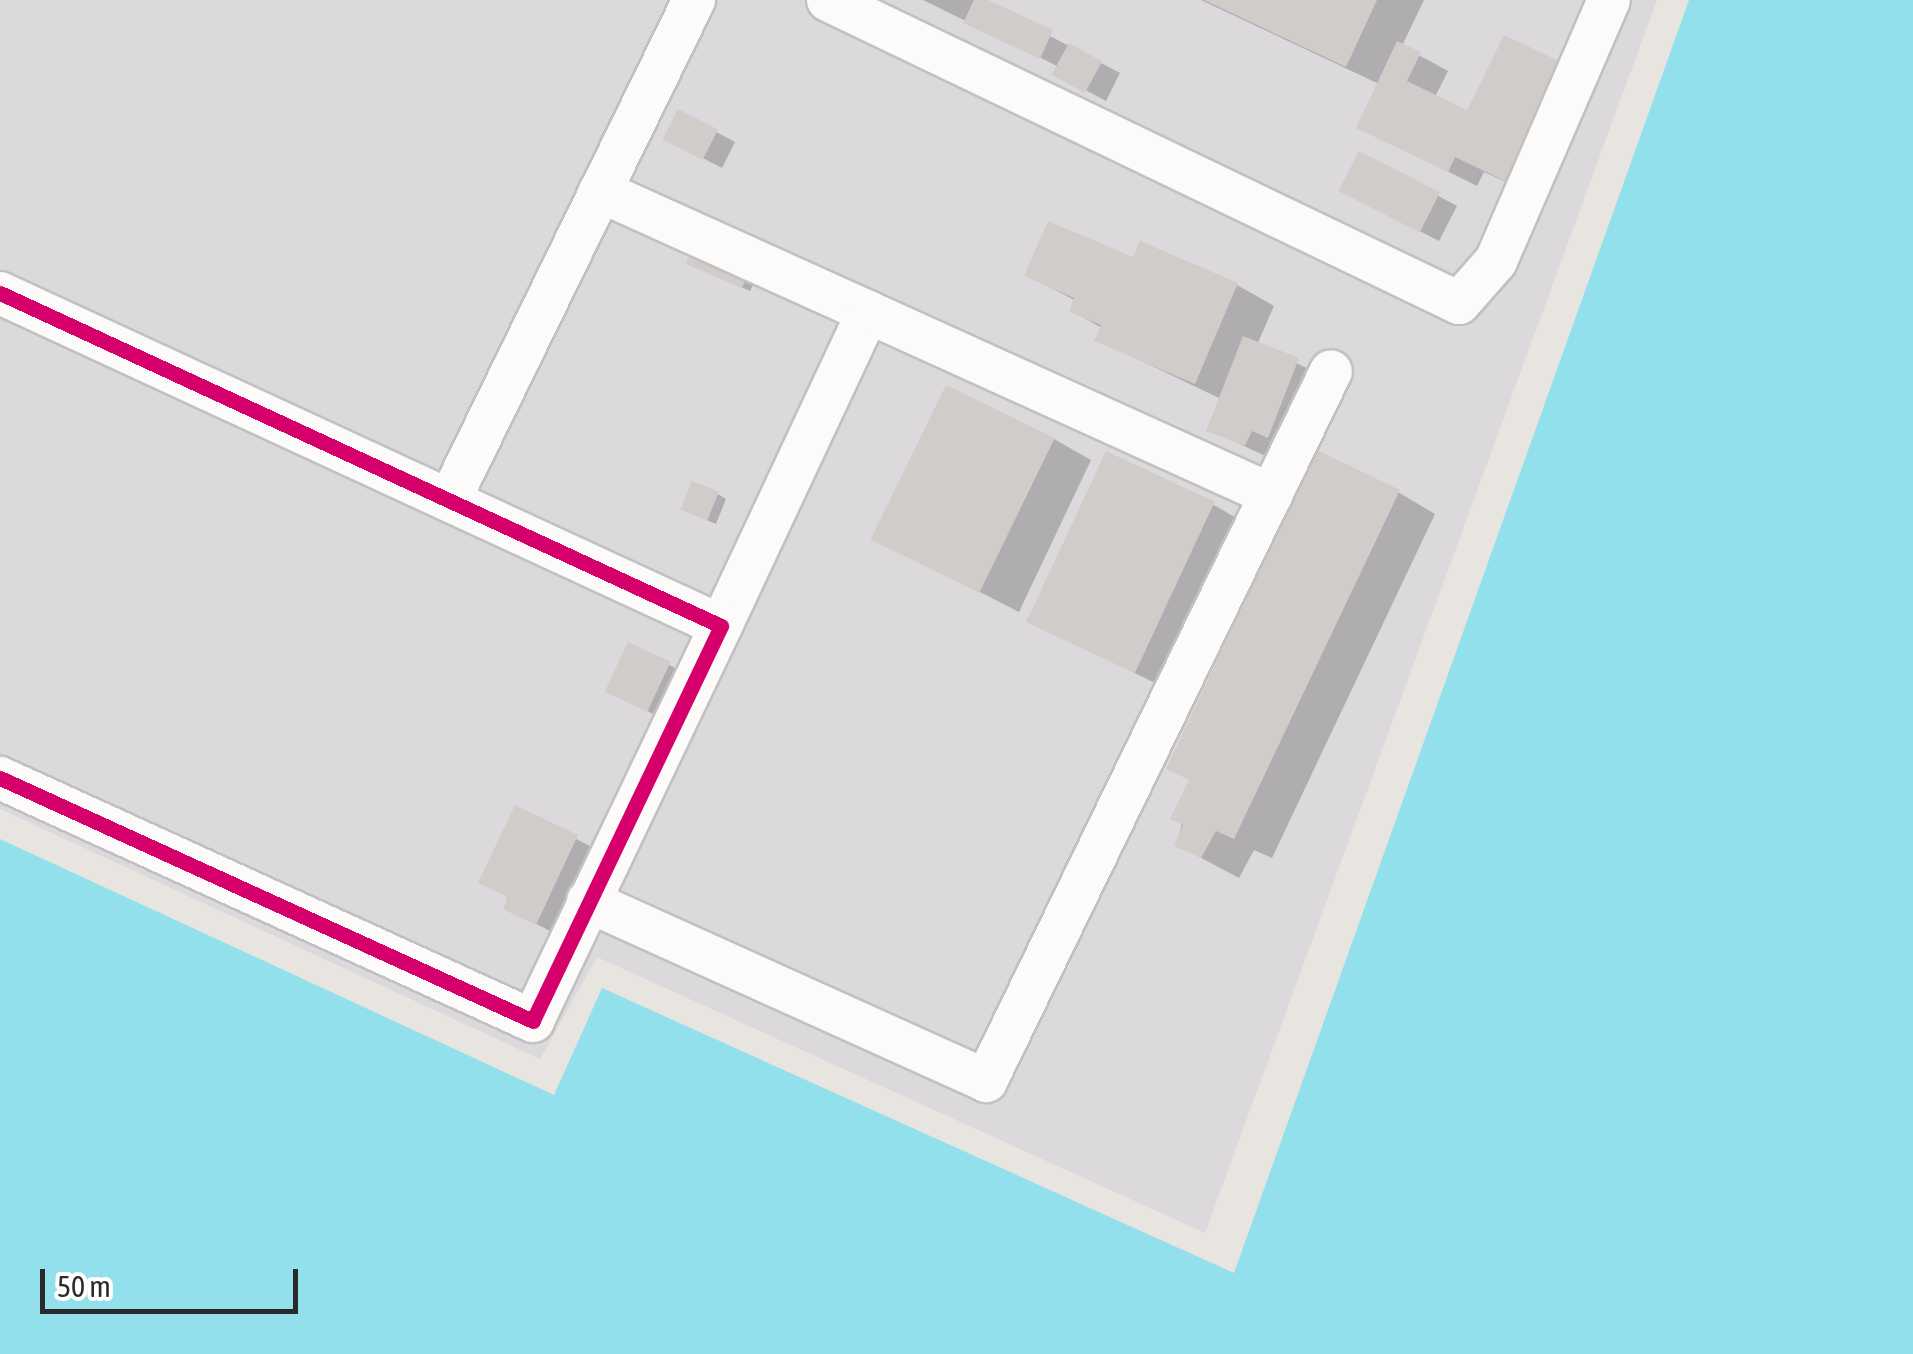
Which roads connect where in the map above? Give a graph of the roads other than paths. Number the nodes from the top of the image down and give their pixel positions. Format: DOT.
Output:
graph roads {
  1 [pos="694,0"];
  2 [pos="828,0"];
  3 [pos="1609,0"];
  4 [pos="600,191"];
  5 [pos="0,293"];
  6 [pos="868,312"];
  7 [pos="1330,371"];
  8 [pos="1271,495"];
  9 [pos="451,496"];
  10 [pos="721,626"];
  11 [pos="0,778"];
  12 [pos="588,901"];
  1 -- 4 [label="street"];
  2 -- 3 [label="street"];
  4 -- 6 [label="street"];
  4 -- 9 [label="street"];
  5 -- 9 [label="street"];
  6 -- 8 [label="street"];
  6 -- 10 [label="street"];
  7 -- 8 [label="street"];
  8 -- 12 [label="street"];
  9 -- 10 [label="street"];
  10 -- 12 [label="street"];
  11 -- 12 [label="street"];
}
